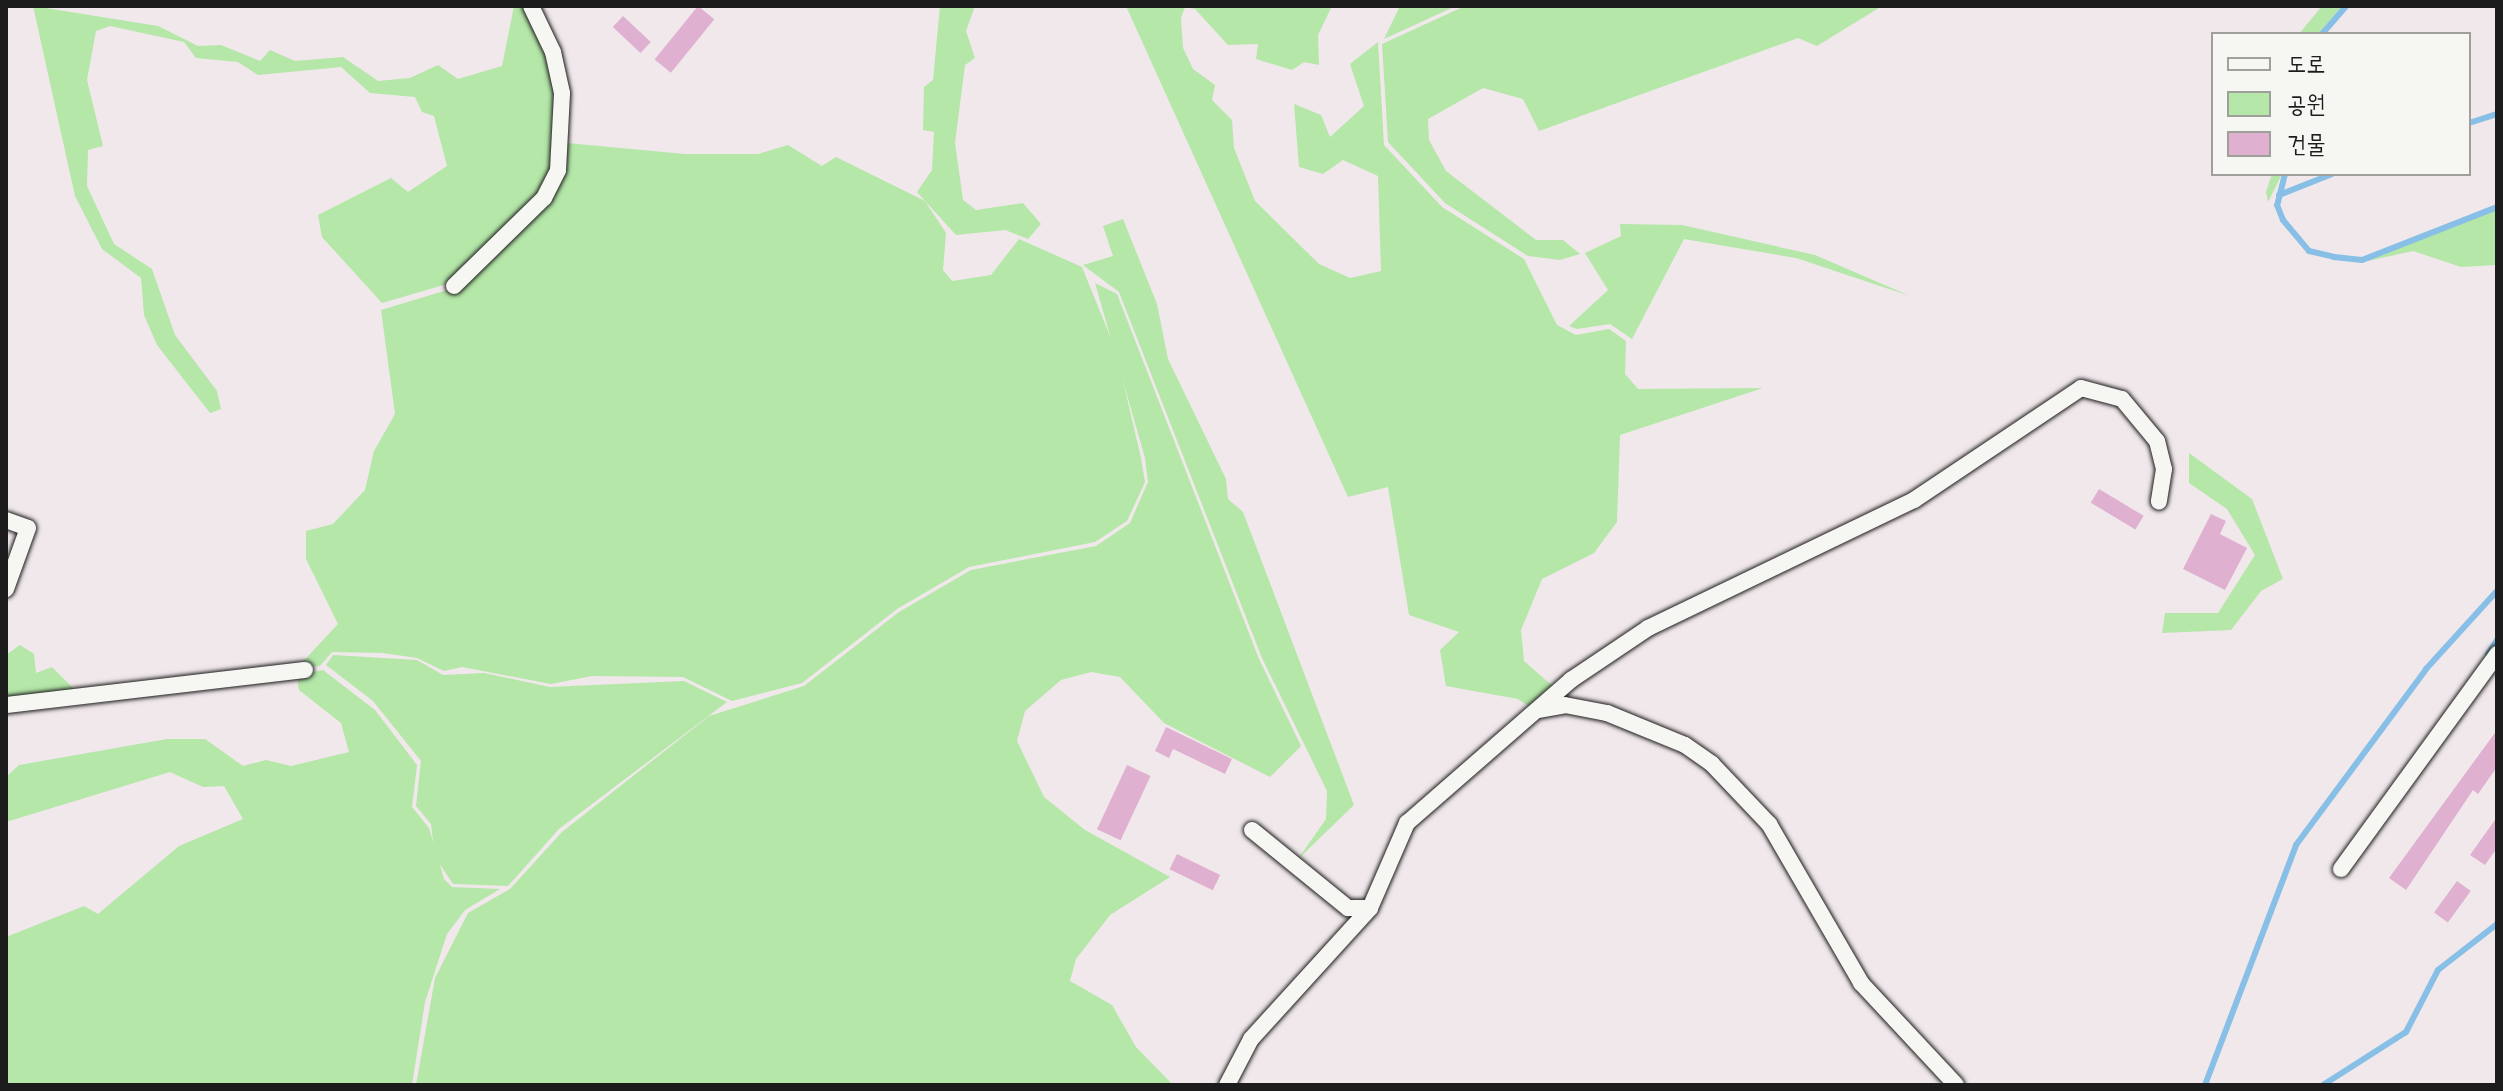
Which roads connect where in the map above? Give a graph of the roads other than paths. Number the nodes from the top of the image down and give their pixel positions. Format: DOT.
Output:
graph roads {
  1 [pos="531,6"];
  2 [pos="454,286"];
  3 [pos="2159,502"];
  4 [pos="6,520"];
  5 [pos="6,589"];
  6 [pos="2497,654"];
  7 [pos="305,670"];
  8 [pos="6,705"];
  9 [pos="1535,711"];
  10 [pos="1252,830"];
  11 [pos="2341,869"];
  12 [pos="1370,908"];
  13 [pos="1227,1085"];
  14 [pos="1956,1085"];
  1 -- 2 [label="street"];
  3 -- 9 [label="street"];
  4 -- 5 [label="street"];
  6 -- 11 [label="street"];
  7 -- 8 [label="street"];
  9 -- 12 [label="street"];
  9 -- 14 [label="street"];
  10 -- 12 [label="street"];
  12 -- 13 [label="street"];
}
